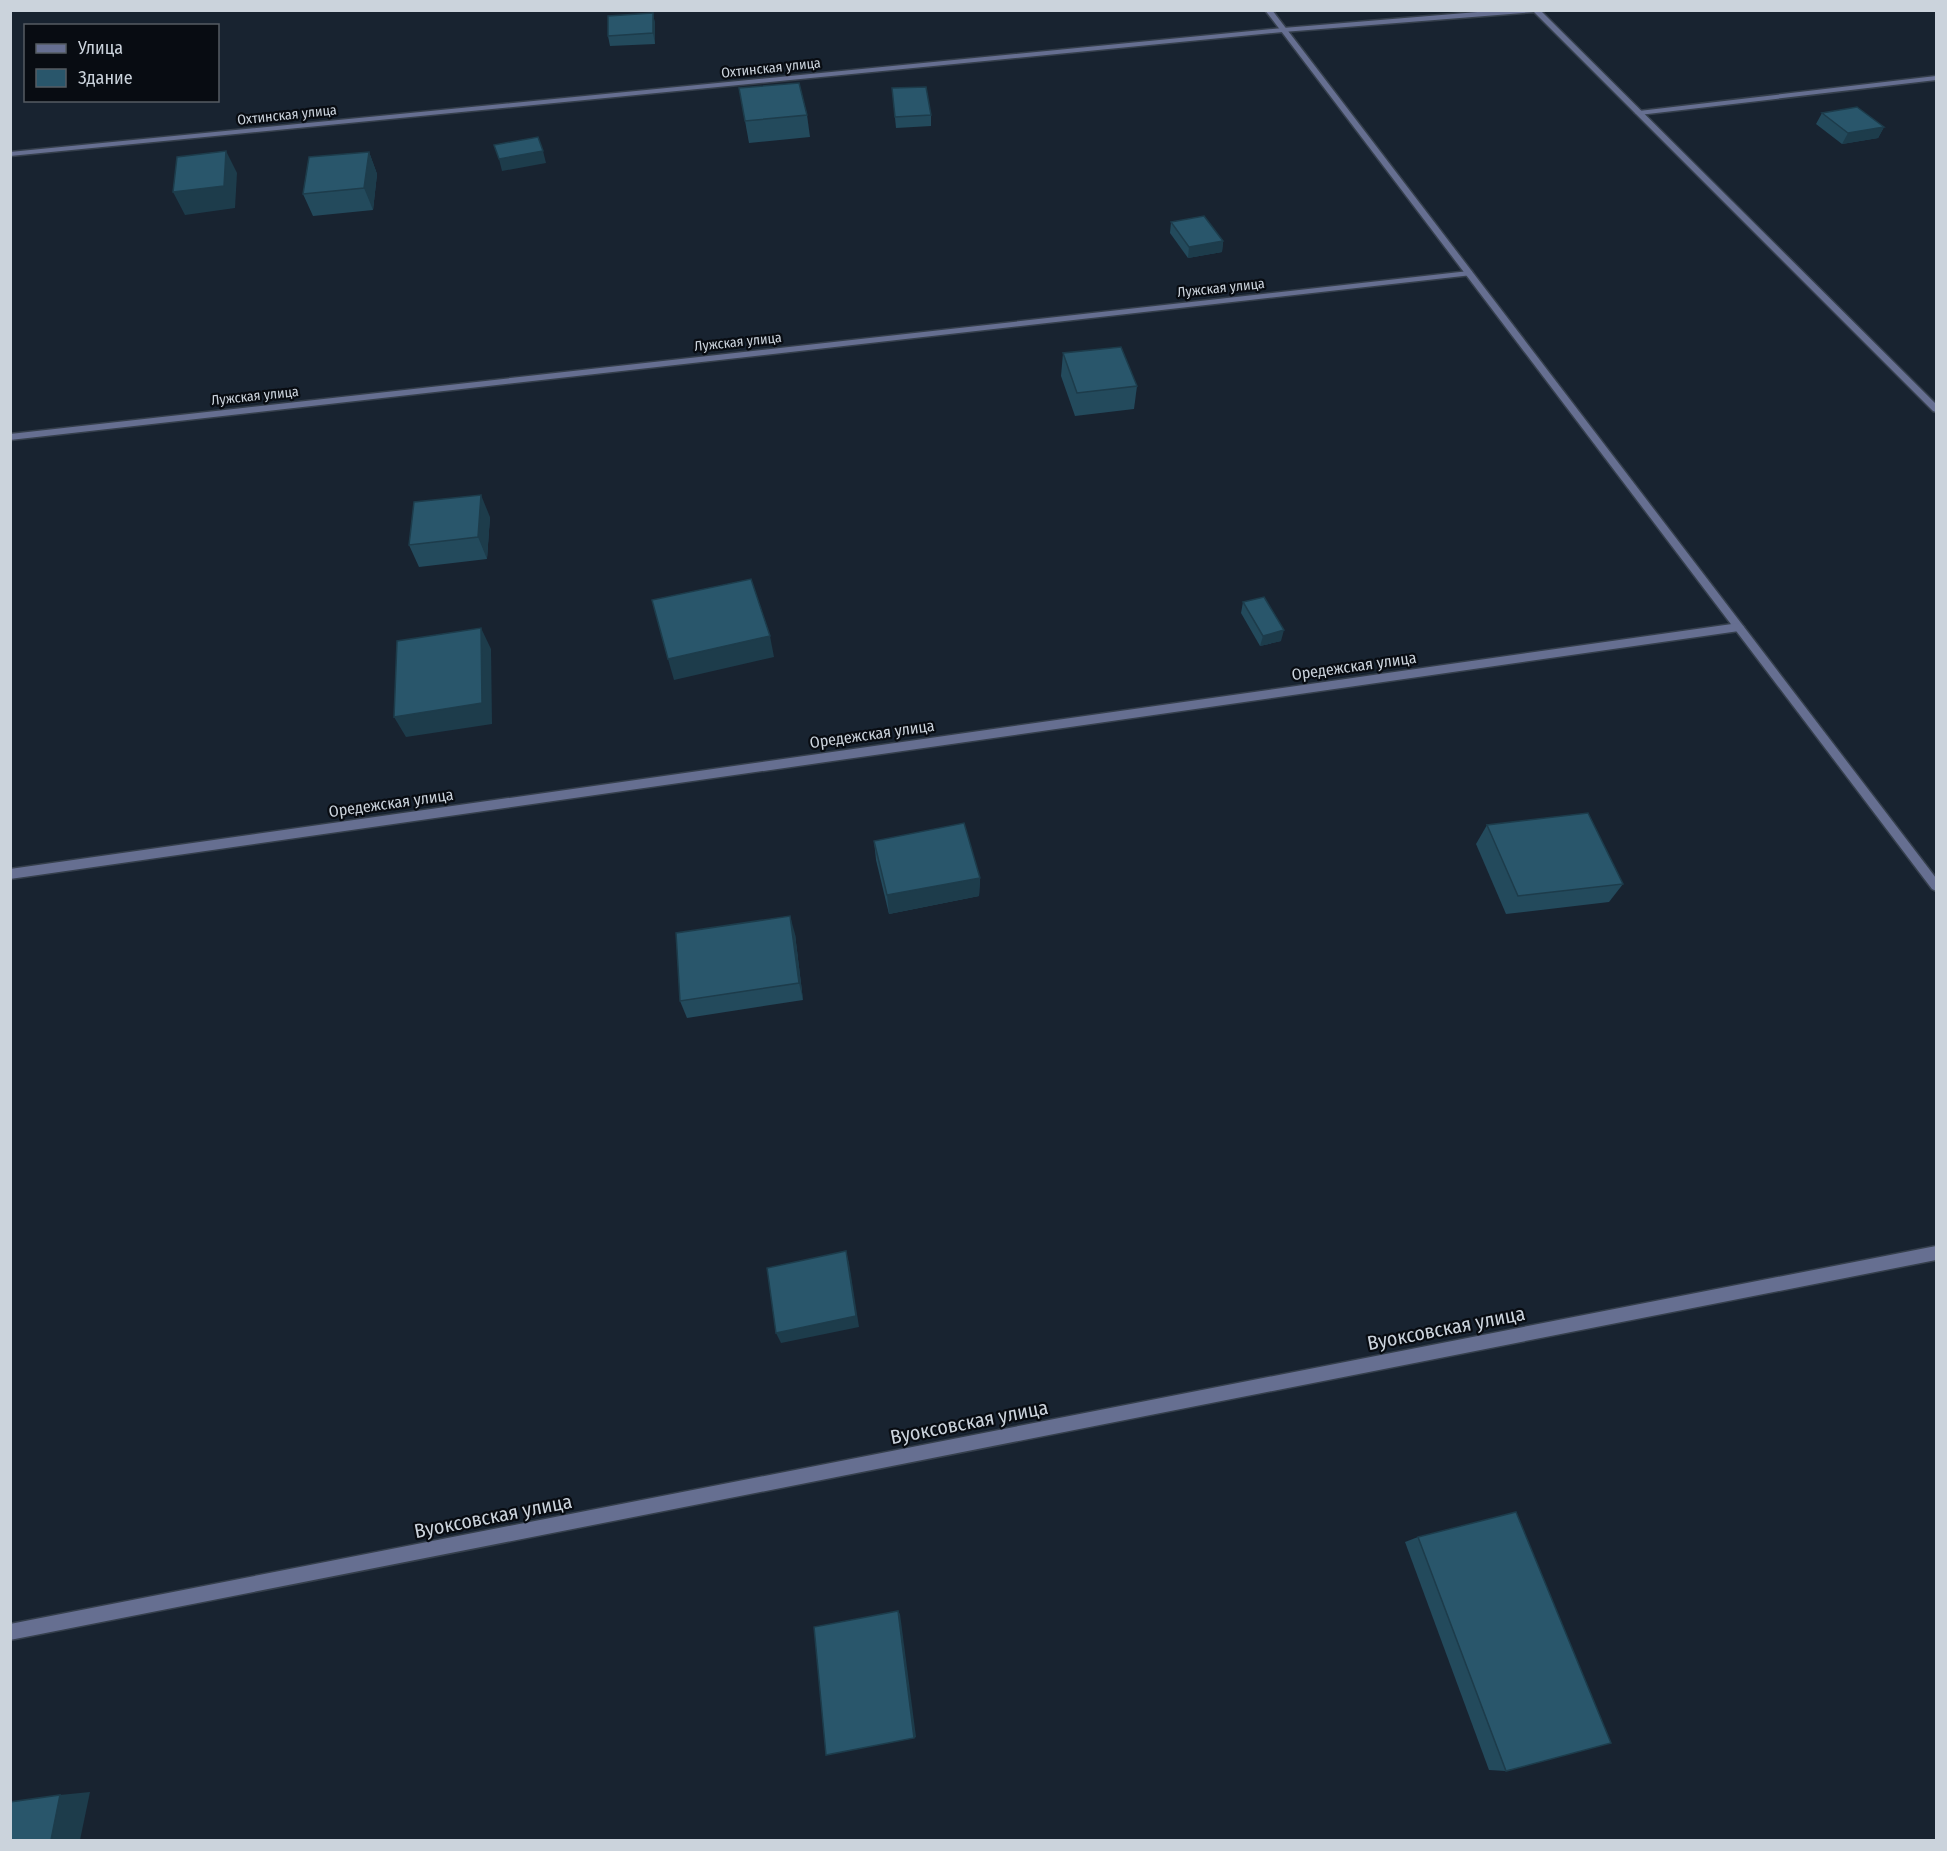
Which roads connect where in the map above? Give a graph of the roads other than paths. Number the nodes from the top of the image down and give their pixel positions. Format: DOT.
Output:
graph roads {
  1 [pos="1268,10"];
  2 [pos="1535,10"];
  3 [pos="1283,30"];
  4 [pos="1936,78"];
  5 [pos="1639,113"];
  6 [pos="10,154"];
  7 [pos="1469,273"];
  8 [pos="1936,409"];
  9 [pos="10,438"];
  10 [pos="1739,627"];
  11 [pos="10,874"];
  12 [pos="1936,886"];
  13 [pos="1936,1253"];
  14 [pos="10,1632"];
  1 -- 3 [label="street"];
  2 -- 3 [label="street, Охтинская улица"];
  2 -- 5 [label="street"];
  3 -- 6 [label="street, Охтинская улица"];
  3 -- 7 [label="street"];
  4 -- 5 [label="street"];
  5 -- 8 [label="street"];
  7 -- 9 [label="street, Лужская улица"];
  7 -- 10 [label="street"];
  10 -- 11 [label="street, Оредежская улица"];
  10 -- 12 [label="street"];
  13 -- 14 [label="street, Вуоксовская улица"];
}
